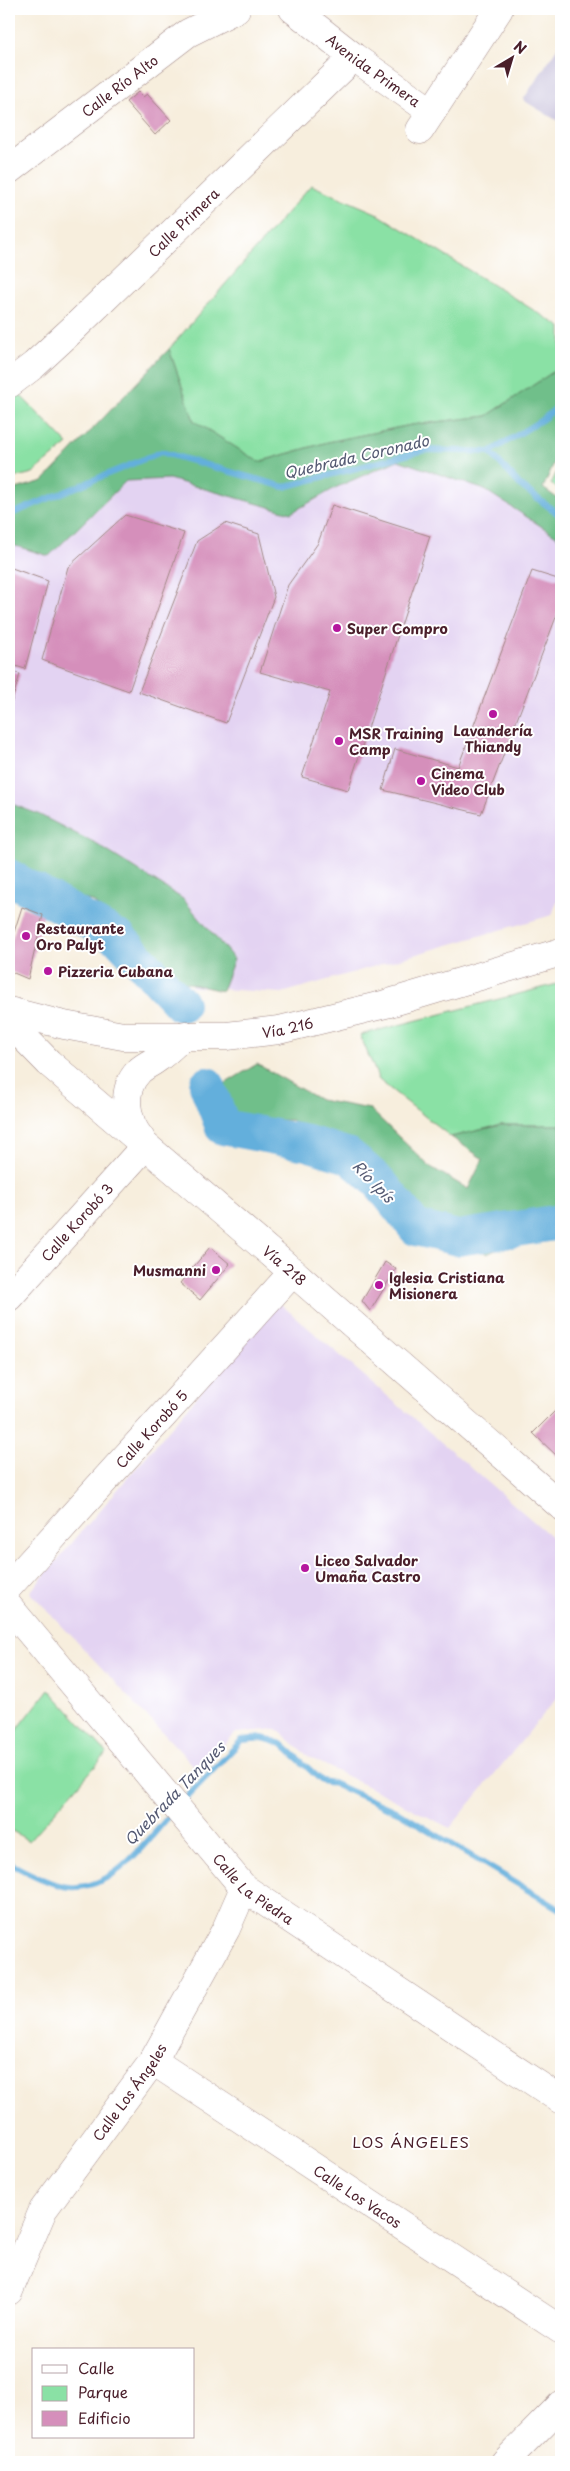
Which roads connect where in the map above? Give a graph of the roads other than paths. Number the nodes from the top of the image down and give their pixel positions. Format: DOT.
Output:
graph roads {
  1 [pos="236,9"];
  2 [pos="293,9"];
  3 [pos="500,9"];
  4 [pos="354,57"];
  5 [pos="9,170"];
  6 [pos="9,384"];
  7 [pos="561,952"];
  8 [pos="9,1011"];
  9 [pos="9,1022"];
  10 [pos="185,1035"];
  11 [pos="145,1146"];
  12 [pos="293,1272"];
  13 [pos="9,1297"];
  14 [pos="561,1506"];
  15 [pos="9,1586"];
  16 [pos="9,1607"];
  17 [pos="244,1888"];
  18 [pos="153,2061"];
  19 [pos="561,2100"];
  20 [pos="9,2291"];
  21 [pos="561,2330"];
  22 [pos="561,2405"];
  23 [pos="505,2462"];
  1 -- 5 [label="street, Calle Río Alto"];
  2 -- 4 [label="street, Avenida Primera"];
  3 -- 4 [label="street, Avenida Primera"];
  4 -- 6 [label="street, Calle Primera"];
  7 -- 10 [label="street, Vía 216"];
  8 -- 10 [label="street, Vía 216"];
  9 -- 11 [label="street, Vía 218"];
  10 -- 11 [label="street"];
  11 -- 12 [label="street, Vía 218"];
  11 -- 13 [label="street, Calle Korobó 3"];
  12 -- 14 [label="street, Vía 218"];
  12 -- 15 [label="street, Calle Korobó 5"];
  16 -- 17 [label="street, Calle La Piedra"];
  17 -- 18 [label="street, Calle Los Ángeles"];
  17 -- 19 [label="street, Calle La Piedra"];
  18 -- 20 [label="street, Calle Los Ángeles"];
  18 -- 21 [label="street, Calle Los Vacos"];
  22 -- 23 [label="street"];
}
